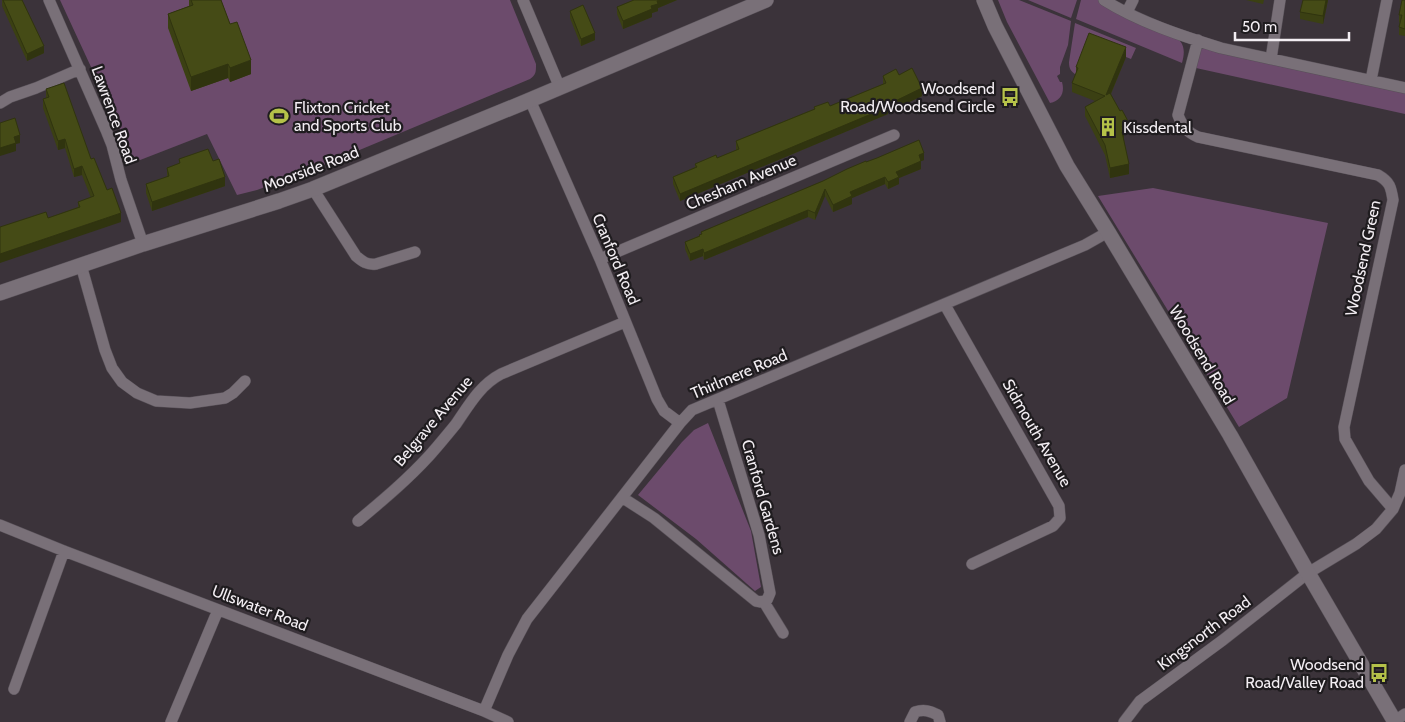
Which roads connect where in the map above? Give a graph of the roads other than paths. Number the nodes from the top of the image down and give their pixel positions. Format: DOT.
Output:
graph roads {
  1 [pos="49,0"];
  2 [pos="523,0"];
  3 [pos="766,0"];
  4 [pos="1104,0"];
  5 [pos="1133,0"];
  6 [pos="1280,0"];
  7 [pos="1388,0"];
  8 [pos="985,1"];
  9 [pos="1127,12"];
  10 [pos="1198,40"];
  11 [pos="1270,59"];
  12 [pos="80,69"];
  13 [pos="1371,80"];
  14 [pos="560,88"];
  15 [pos="1405,88"];
  16 [pos="530,100"];
  17 [pos="0,103"];
  18 [pos="894,135"];
  19 [pos="313,189"];
  20 [pos="1108,232"];
  21 [pos="143,244"];
  22 [pos="416,252"];
  23 [pos="600,259"];
  24 [pos="81,265"];
  25 [pos="0,293"];
  26 [pos="945,305"];
  27 [pos="624,322"];
  28 [pos="245,380"];
  29 [pos="718,400"];
  30 [pos="680,423"];
  31 [pos="1405,470"];
  32 [pos="623,498"];
  33 [pos="1393,509"];
  34 [pos="358,521"];
  35 [pos="0,525"];
  36 [pos="64,551"];
  37 [pos="972,564"];
  38 [pos="1308,574"];
  39 [pos="764,602"];
  40 [pos="218,610"];
  41 [pos="783,634"];
  42 [pos="14,689"];
  43 [pos="484,712"];
  44 [pos="1398,719"];
  45 [pos="171,722"];
  46 [pos="508,722"];
  47 [pos="910,722"];
  48 [pos="940,722"];
  49 [pos="1124,722"];
  1 -- 12 [label="street, Lawrence Road"];
  2 -- 14 [label="street"];
  3 -- 14 [label="street, Moorside Road"];
  4 -- 9 [label="street"];
  5 -- 9 [label="street"];
  6 -- 11 [label="street"];
  7 -- 13 [label="street"];
  8 -- 20 [label="street, Woodsend Road"];
  9 -- 10 [label="street"];
  10 -- 11 [label="street"];
  10 -- 33 [label="street, Woodsend Green"];
  11 -- 13 [label="street"];
  12 -- 17 [label="street"];
  12 -- 21 [label="street, Lawrence Road"];
  13 -- 15 [label="street"];
  14 -- 16 [label="street, Moorside Road"];
  16 -- 19 [label="street, Moorside Road"];
  16 -- 23 [label="street, Cranford Road"];
  18 -- 23 [label="street, Chesham Avenue"];
  19 -- 21 [label="street, Moorside Road"];
  19 -- 22 [label="street"];
  20 -- 26 [label="street, Thirlmere Road"];
  20 -- 38 [label="street, Woodsend Road"];
  21 -- 24 [label="street, Moorside Road"];
  23 -- 27 [label="street, Cranford Road"];
  24 -- 25 [label="street, Moorside Road"];
  24 -- 28 [label="street"];
  26 -- 29 [label="street, Thirlmere Road"];
  26 -- 37 [label="street, Sidmouth Avenue"];
  27 -- 30 [label="street, Cranford Road"];
  27 -- 34 [label="street, Belgrave Avenue"];
  29 -- 30 [label="street, Thirlmere Road"];
  29 -- 39 [label="street, Cranford Gardens"];
  30 -- 32 [label="street, Thirlmere Road"];
  31 -- 33 [label="street"];
  32 -- 39 [label="street"];
  32 -- 43 [label="street, Thirlmere Road"];
  33 -- 38 [label="street, Kingsnorth Road"];
  35 -- 36 [label="street, Ullswater Road"];
  36 -- 40 [label="street, Ullswater Road"];
  36 -- 42 [label="street"];
  38 -- 44 [label="street, Woodsend Road"];
  38 -- 49 [label="street, Kingsnorth Road"];
  39 -- 41 [label="street"];
  40 -- 43 [label="street, Ullswater Road"];
  40 -- 45 [label="street"];
  43 -- 46 [label="street, Ullswater Road"];
  47 -- 48 [label="street"];
}
